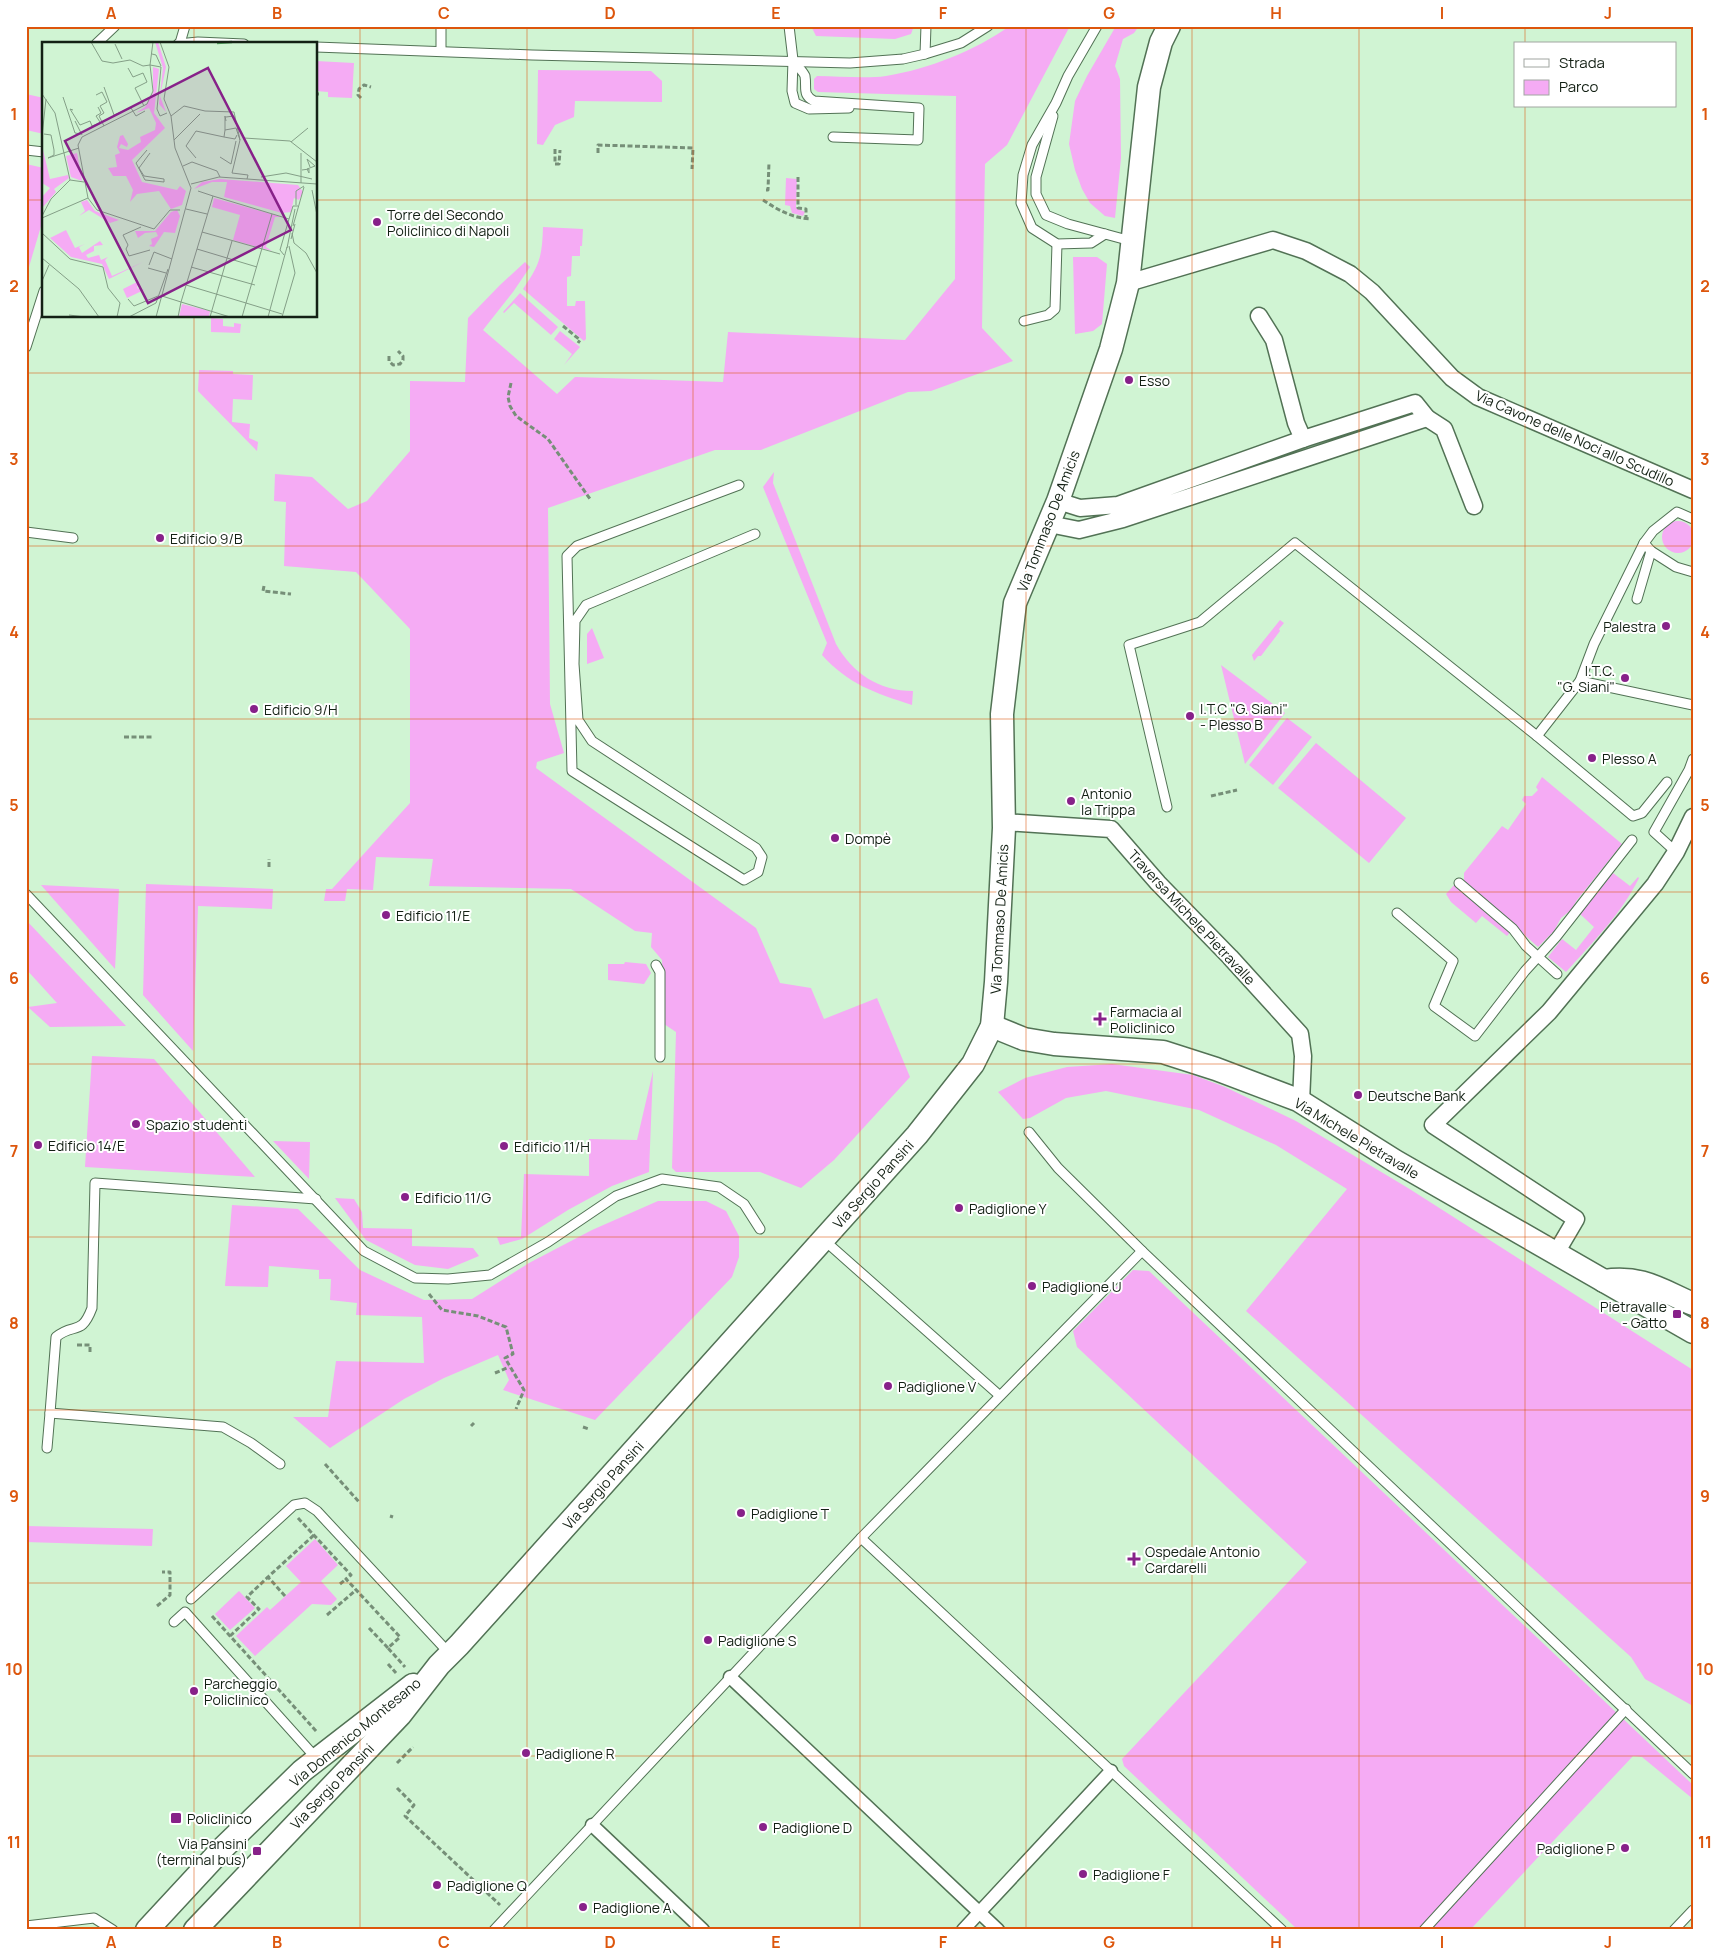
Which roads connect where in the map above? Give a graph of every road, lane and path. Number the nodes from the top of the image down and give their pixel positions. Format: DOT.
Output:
graph roads {
  1 [pos="115,26"];
  2 [pos="185,26"];
  3 [pos="442,26"];
  4 [pos="789,26"];
  5 [pos="926,26"];
  6 [pos="988,26"];
  7 [pos="1096,26"];
  8 [pos="1170,26"];
  9 [pos="98,42"];
  10 [pos="179,42"];
  11 [pos="318,46"];
  12 [pos="441,51"];
  13 [pos="926,54"];
  14 [pos="793,60"];
  15 [pos="813,61"];
  16 [pos="804,75"];
  17 [pos="371,87"];
  18 [pos="361,98"];
  19 [pos="1056,103"];
  20 [pos="906,107"];
  21 [pos="833,137"];
  22 [pos="28,150"];
  23 [pos="42,152"];
  24 [pos="598,153"];
  25 [pos="42,158"];
  26 [pos="769,162"];
  27 [pos="692,169"];
  28 [pos="798,177"];
  29 [pos="766,190"];
  30 [pos="763,200"];
  31 [pos="1105,234"];
  32 [pos="1132,241"];
  33 [pos="1057,244"];
  34 [pos="1128,283"];
  35 [pos="42,297"];
  36 [pos="1259,316"];
  37 [pos="1024,321"];
  38 [pos="563,326"];
  39 [pos="578,343"];
  40 [pos="26,347"];
  41 [pos="398,351"];
  42 [pos="389,356"];
  43 [pos="511,384"];
  44 [pos="1427,418"];
  45 [pos="1303,439"];
  46 [pos="739,485"];
  47 [pos="1693,490"];
  48 [pos="590,499"];
  49 [pos="1058,500"];
  50 [pos="1474,506"];
  51 [pos="1693,519"];
  52 [pos="1049,524"];
  53 [pos="26,532"];
  54 [pos="755,534"];
  55 [pos="73,538"];
  56 [pos="1644,543"];
  57 [pos="1651,551"];
  58 [pos="1693,572"];
  59 [pos="264,586"];
  60 [pos="292,594"];
  61 [pos="1637,599"];
  62 [pos="1580,681"];
  63 [pos="1693,705"];
  64 [pos="1537,736"];
  65 [pos="124,737"];
  66 [pos="152,737"];
  67 [pos="1693,759"];
  68 [pos="1667,782"];
  69 [pos="1237,790"];
  70 [pos="1211,796"];
  71 [pos="1166,807"];
  72 [pos="1693,817"];
  73 [pos="1004,825"];
  74 [pos="1632,840"];
  75 [pos="1676,852"];
  76 [pos="269,859"];
  77 [pos="269,867"];
  78 [pos="1459,883"];
  79 [pos="26,894"];
  80 [pos="1397,913"];
  81 [pos="1538,957"];
  82 [pos="656,965"];
  83 [pos="1557,974"];
  84 [pos="992,1026"];
  85 [pos="660,1057"];
  86 [pos="1299,1102"];
  87 [pos="1029,1132"];
  88 [pos="316,1199"];
  89 [pos="760,1229"];
  90 [pos="824,1239"];
  91 [pos="1142,1251"];
  92 [pos="1556,1253"];
  93 [pos="1604,1281"];
  94 [pos="430,1295"];
  95 [pos="1693,1304"];
  96 [pos="1693,1332"];
  97 [pos="78,1345"];
  98 [pos="90,1354"];
  99 [pos="509,1367"];
  100 [pos="495,1373"];
  101 [pos="1000,1395"];
  102 [pos="516,1409"];
  103 [pos="50,1413"];
  104 [pos="583,1427"];
  105 [pos="589,1429"];
  106 [pos="47,1448"];
  107 [pos="280,1464"];
  108 [pos="325,1464"];
  109 [pos="360,1503"];
  110 [pos="290,1509"];
  111 [pos="314,1535"];
  112 [pos="861,1538"];
  113 [pos="162,1572"];
  114 [pos="268,1577"];
  115 [pos="346,1579"];
  116 [pos="340,1584"];
  117 [pos="356,1590"];
  118 [pos="286,1596"];
  119 [pos="191,1599"];
  120 [pos="157,1606"];
  121 [pos="212,1616"];
  122 [pos="327,1616"];
  123 [pos="174,1622"];
  124 [pos="369,1628"];
  125 [pos="230,1636"];
  126 [pos="388,1648"];
  127 [pos="445,1660"];
  128 [pos="388,1664"];
  129 [pos="405,1667"];
  130 [pos="398,1674"];
  131 [pos="730,1677"];
  132 [pos="1626,1709"];
  133 [pos="318,1733"];
  134 [pos="413,1747"];
  135 [pos="318,1759"];
  136 [pos="397,1763"];
  137 [pos="1112,1771"];
  138 [pos="1693,1774"];
  139 [pos="397,1788"];
  140 [pos="592,1825"];
  141 [pos="1693,1910"];
  142 [pos="980,1912"];
  143 [pos="509,1913"];
  144 [pos="26,1926"];
  145 [pos="113,1930"];
  146 [pos="147,1930"];
  147 [pos="195,1930"];
  148 [pos="494,1930"];
  149 [pos="703,1930"];
  150 [pos="963,1930"];
  151 [pos="998,1930"];
  152 [pos="1282,1930"];
  153 [pos="1424,1930"];
  154 [pos="1674,1930"];
  1 -- 9 [label="lane"];
  2 -- 10 [label="lane"];
  3 -- 12 [label="lane"];
  4 -- 14 [label="lane"];
  5 -- 13 [label="lane"];
  6 -- 13 [label="lane"];
  7 -- 19 [label="lane"];
  8 -- 32 [label="main road, Via Tommaso De Amicis"];
  11 -- 12 [label="lane"];
  12 -- 14 [label="lane"];
  13 -- 15 [label="lane"];
  14 -- 15 [label="lane"];
  14 -- 16 [label="lane"];
  14 -- 20 [label="lane"];
  15 -- 16 [label="lane"];
  16 -- 20 [label="lane"];
  17 -- 18 [label="path"];
  19 -- 31 [label="lane"];
  19 -- 33 [label="lane"];
  20 -- 21 [label="lane"];
  22 -- 23 [label="lane"];
  22 -- 25 [label="lane"];
  24 -- 27 [label="path"];
  26 -- 29 [label="path"];
  28 -- 30 [label="path"];
  31 -- 32 [label="lane"];
  31 -- 33 [label="lane"];
  32 -- 34 [label="main road, Via Tommaso De Amicis"];
  33 -- 37 [label="lane"];
  34 -- 47 [label="street, Via Cavone delle Noci allo Scudillo"];
  34 -- 49 [label="main road, Via Tommaso De Amicis"];
  35 -- 40 [label="lane"];
  36 -- 45 [label="street"];
  38 -- 39 [label="path"];
  41 -- 42 [label="path"];
  43 -- 48 [label="path"];
  44 -- 45 [label="street"];
  44 -- 50 [label="street"];
  44 -- 52 [label="street"];
  45 -- 49 [label="street"];
  46 -- 54 [label="lane"];
  49 -- 52 [label="main road, Via Tommaso De Amicis"];
  51 -- 56 [label="lane"];
  52 -- 73 [label="main road, Via Tommaso De Amicis"];
  53 -- 55 [label="lane"];
  56 -- 57 [label="lane"];
  56 -- 62 [label="lane"];
  57 -- 58 [label="lane"];
  57 -- 61 [label="lane"];
  59 -- 60 [label="path"];
  62 -- 63 [label="lane"];
  62 -- 64 [label="lane"];
  64 -- 68 [label="lane"];
  64 -- 71 [label="lane"];
  65 -- 66 [label="path"];
  67 -- 75 [label="lane"];
  69 -- 70 [label="path"];
  72 -- 75 [label="street"];
  73 -- 84 [label="main road, Via Tommaso De Amicis"];
  73 -- 86 [label="street, Traversa Michele Pietravalle"];
  74 -- 81 [label="lane"];
  75 -- 92 [label="street"];
  76 -- 77 [label="path"];
  78 -- 81 [label="lane"];
  79 -- 88 [label="lane"];
  80 -- 81 [label="lane"];
  81 -- 83 [label="lane"];
  82 -- 85 [label="lane"];
  84 -- 86 [label="main road, Via Michele Pietravalle"];
  84 -- 90 [label="main road, Via Sergio Pansini"];
  86 -- 92 [label="main road, Via Michele Pietravalle"];
  87 -- 91 [label="lane"];
  88 -- 89 [label="lane"];
  88 -- 103 [label="lane"];
  90 -- 101 [label="lane"];
  90 -- 127 [label="main road, Via Sergio Pansini"];
  91 -- 101 [label="lane"];
  91 -- 132 [label="lane"];
  92 -- 93 [label="main road, Via Michele Pietravalle"];
  93 -- 95 [label="main road"];
  93 -- 96 [label="main road, Via Michele Pietravalle"];
  94 -- 99 [label="path"];
  97 -- 98 [label="path"];
  99 -- 100 [label="path"];
  99 -- 102 [label="path"];
  101 -- 112 [label="lane"];
  103 -- 106 [label="lane"];
  103 -- 107 [label="lane"];
  104 -- 105 [label="path"];
  108 -- 109 [label="path"];
  110 -- 111 [label="path"];
  110 -- 119 [label="lane"];
  110 -- 127 [label="lane"];
  111 -- 114 [label="path"];
  111 -- 115 [label="path"];
  112 -- 131 [label="lane"];
  112 -- 137 [label="lane"];
  113 -- 120 [label="path"];
  114 -- 118 [label="path"];
  114 -- 125 [label="path"];
  115 -- 116 [label="path"];
  115 -- 117 [label="path"];
  117 -- 122 [label="path"];
  117 -- 126 [label="path"];
  121 -- 125 [label="path"];
  123 -- 135 [label="lane"];
  124 -- 126 [label="path"];
  125 -- 133 [label="path"];
  126 -- 129 [label="path"];
  127 -- 135 [label="main road, Via Domenico Montesano"];
  127 -- 147 [label="main road, Via Sergio Pansini"];
  128 -- 130 [label="path"];
  131 -- 140 [label="lane"];
  131 -- 142 [label="street"];
  132 -- 138 [label="lane"];
  132 -- 153 [label="lane"];
  134 -- 136 [label="path"];
  135 -- 146 [label="main road, Via Domenico Montesano"];
  137 -- 142 [label="street"];
  137 -- 152 [label="lane"];
  139 -- 143 [label="path"];
  140 -- 143 [label="lane"];
  140 -- 149 [label="street"];
  141 -- 154 [label="lane"];
  142 -- 150 [label="street"];
  142 -- 151 [label="street"];
  143 -- 148 [label="lane"];
  144 -- 145 [label="lane"];
}
